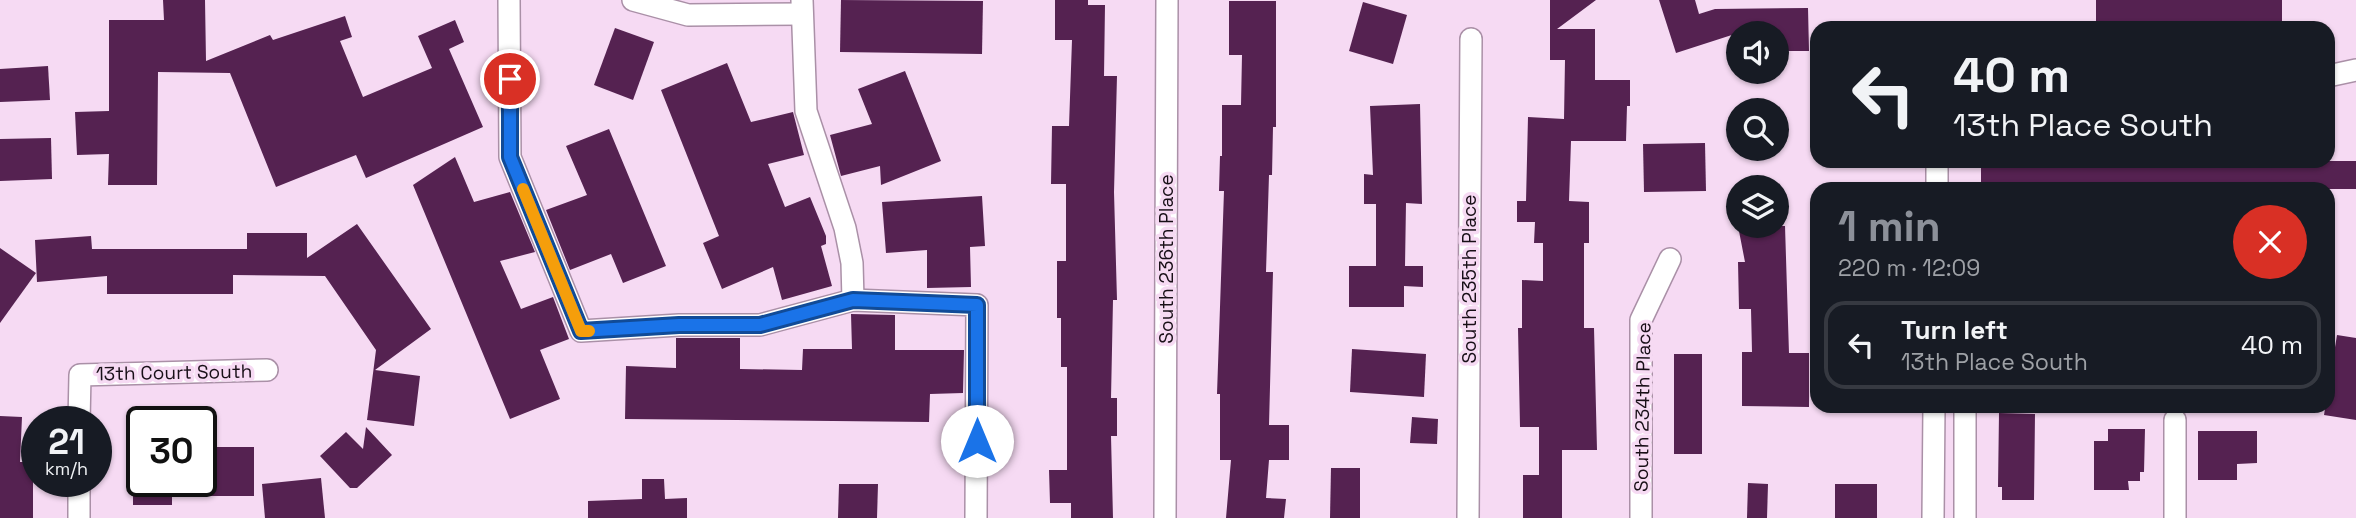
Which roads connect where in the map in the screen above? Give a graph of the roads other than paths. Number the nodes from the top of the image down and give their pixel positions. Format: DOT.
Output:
graph roads {
  1 [pos="509,0"];
  2 [pos="633,0"];
  3 [pos="1167,0"];
  4 [pos="802,7"];
  5 [pos="1471,39"];
  6 [pos="2356,70"];
  7 [pos="2335,74"];
  8 [pos="1670,259"];
  9 [pos="853,300"];
  10 [pos="267,370"];
  11 [pos="79,406"];
  12 [pos="1934,413"];
  13 [pos="1965,413"];
  14 [pos="2175,420"];
  15 [pos="79,497"];
  16 [pos="79,518"];
  17 [pos="976,518"];
  18 [pos="1165,518"];
  19 [pos="1468,518"];
  20 [pos="1641,518"];
  21 [pos="1933,518"];
  22 [pos="1965,518"];
  23 [pos="2175,518"];
  1 -- 9 [label="street"];
  2 -- 4 [label="street"];
  3 -- 18 [label="street, South 236th Place"];
  4 -- 9 [label="street"];
  5 -- 19 [label="street, South 235th Place"];
  6 -- 7 [label="street"];
  8 -- 20 [label="street, South 234th Place"];
  9 -- 17 [label="street"];
  10 -- 11 [label="street, 13th Court South"];
  12 -- 21 [label="street"];
  13 -- 22 [label="street"];
  14 -- 23 [label="street"];
  15 -- 16 [label="street"];
}
